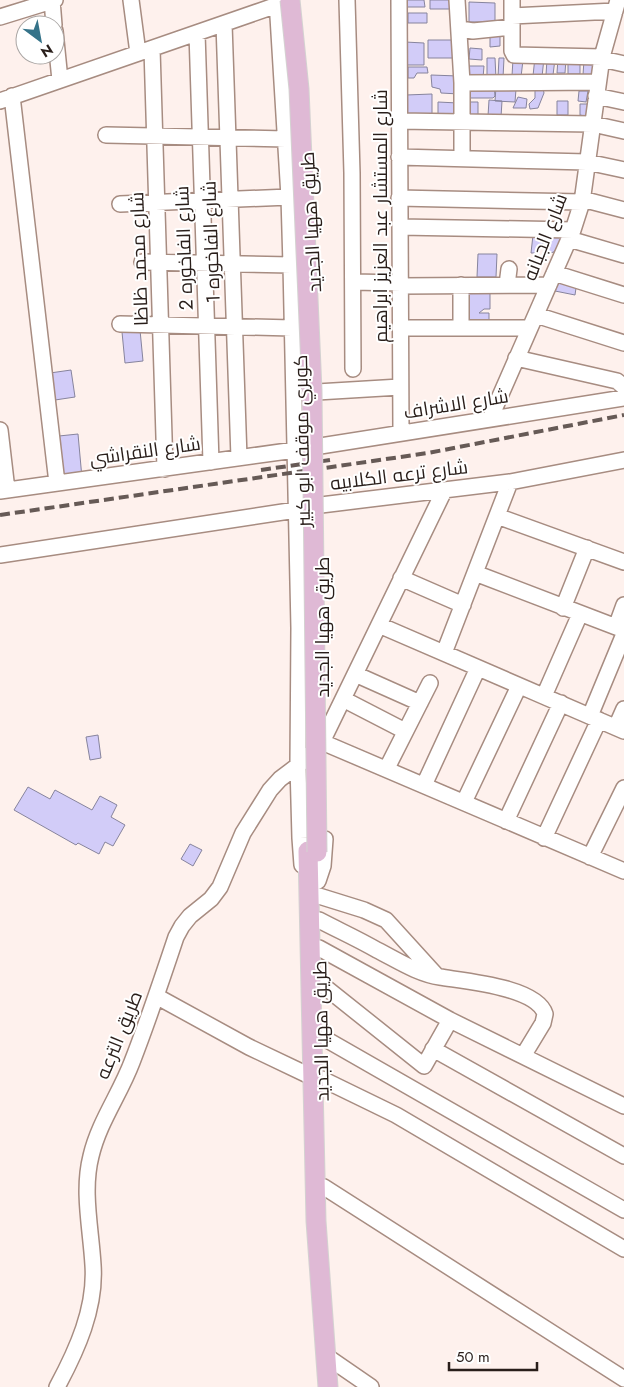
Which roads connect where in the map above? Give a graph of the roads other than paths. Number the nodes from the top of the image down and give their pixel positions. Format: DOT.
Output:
graph roads {
  1 [pos="53,0"];
  2 [pos="131,0"];
  3 [pos="347,0"];
  4 [pos="400,0"];
  5 [pos="457,0"];
  6 [pos="512,0"];
  7 [pos="285,1"];
  8 [pos="616,6"];
  9 [pos="54,15"];
  10 [pos="0,17"];
  11 [pos="512,22"];
  12 [pos="224,24"];
  13 [pos="617,28"];
  14 [pos="460,29"];
  15 [pos="197,33"];
  16 [pos="145,51"];
  17 [pos="602,58"];
  18 [pos="624,64"];
  19 [pos="58,65"];
  20 [pos="60,80"];
  21 [pos="462,84"];
  22 [pos="597,89"];
  23 [pos="6,98"];
  24 [pos="624,102"];
  25 [pos="399,121"];
  26 [pos="462,122"];
  27 [pos="593,124"];
  28 [pos="624,131"];
  29 [pos="106,135"];
  30 [pos="155,136"];
  31 [pos="200,137"];
  32 [pos="228,138"];
  33 [pos="286,139"];
  34 [pos="399,157"];
  35 [pos="462,159"];
  36 [pos="587,162"];
  37 [pos="624,170"];
  38 [pos="289,197"];
  39 [pos="399,198"];
  40 [pos="230,199"];
  41 [pos="202,200"];
  42 [pos="582,201"];
  43 [pos="157,202"];
  44 [pos="120,204"];
  45 [pos="624,210"];
  46 [pos="400,227"];
  47 [pos="570,235"];
  48 [pos="624,255"];
  49 [pos="142,262"];
  50 [pos="159,263"];
  51 [pos="205,264"];
  52 [pos="232,264"];
  53 [pos="291,265"];
  54 [pos="509,268"];
  55 [pos="551,279"];
  56 [pos="353,282"];
  57 [pos="401,284"];
  58 [pos="461,285"];
  59 [pos="507,285"];
  60 [pos="624,295"];
  61 [pos="532,322"];
  62 [pos="120,324"];
  63 [pos="161,325"];
  64 [pos="207,326"];
  65 [pos="235,326"];
  66 [pos="292,328"];
  67 [pos="400,328"];
  68 [pos="461,328"];
  69 [pos="624,343"];
  70 [pos="516,358"];
  71 [pos="353,369"];
  72 [pos="624,386"];
  73 [pos="400,387"];
  74 [pos="317,392"];
  75 [pos="624,398"];
  76 [pos="490,419"];
  77 [pos="0,430"];
  78 [pos="400,433"];
  79 [pos="319,446"];
  80 [pos="295,450"];
  81 [pos="239,458"];
  82 [pos="624,460"];
  83 [pos="211,462"];
  84 [pos="166,469"];
  85 [pos="510,482"];
  86 [pos="56,483"];
  87 [pos="3,491"];
  88 [pos="444,491"];
  89 [pos="321,505"];
  90 [pos="296,510"];
  91 [pos="497,516"];
  92 [pos="587,548"];
  93 [pos="0,555"];
  94 [pos="624,562"];
  95 [pos="475,574"];
  96 [pos="402,578"];
  97 [pos="624,604"];
  98 [pos="463,605"];
  99 [pos="563,608"];
  100 [pos="580,614"];
  101 [pos="379,625"];
  102 [pos="621,630"];
  103 [pos="444,654"];
  104 [pos="478,668"];
  105 [pos="355,674"];
  106 [pos="430,682"];
  107 [pos="519,686"];
  108 [pos="544,696"];
  109 [pos="343,699"];
  110 [pos="420,703"];
  111 [pos="561,704"];
  112 [pos="624,709"];
  113 [pos="594,718"];
  114 [pos="620,729"];
  115 [pos="405,731"];
  116 [pos="322,742"];
  117 [pos="298,765"];
  118 [pos="387,768"];
  119 [pos="424,786"];
  120 [pos="624,788"];
  121 [pos="464,802"];
  122 [pos="506,821"];
  123 [pos="544,838"];
  124 [pos="590,857"];
  125 [pos="624,871"];
  126 [pos="315,887"];
  127 [pos="319,920"];
  128 [pos="320,948"];
  129 [pos="438,977"];
  130 [pos="320,983"];
  131 [pos="156,996"];
  132 [pos="450,1020"];
  133 [pos="322,1037"];
  134 [pos="433,1049"];
  135 [pos="524,1056"];
  136 [pos="317,1078"];
  137 [pos="624,1106"];
  138 [pos="624,1156"];
  139 [pos="324,1187"];
  140 [pos="624,1210"];
  141 [pos="624,1249"];
  142 [pos="319,1253"];
  143 [pos="326,1356"];
  144 [pos="624,1379"];
  145 [pos="57,1387"];
  146 [pos="328,1387"];
  147 [pos="371,1387"];
  1 -- 9 [label="street"];
  1 -- 10 [label="street"];
  2 -- 16 [label="street, شارع محمد ظاظا"];
  3 -- 56 [label="street"];
  4 -- 25 [label="street, شارع المستشار عبد العزيز ابراهيم"];
  5 -- 14 [label="street"];
  6 -- 11 [label="street"];
  7 -- 12 [label="street"];
  7 -- 33 [label="street, طريق ههيا الجديد"];
  7 -- 74 [label="street, طريق ههيا الجديد"];
  7 -- 126 [label="main road, كوبري موقف ابو كبير, bridge"];
  8 -- 11 [label="street"];
  8 -- 13 [label="street, شارع الجبانه"];
  11 -- 14 [label="street"];
  11 -- 17 [label="street"];
  12 -- 15 [label="street"];
  12 -- 32 [label="street, شارع الفاخوره 1"];
  13 -- 17 [label="street, شارع الجبانه"];
  14 -- 21 [label="street"];
  15 -- 16 [label="street"];
  15 -- 31 [label="street, شارع الفاخوره 2"];
  16 -- 20 [label="street"];
  16 -- 30 [label="street, شارع محمد ظاظا"];
  17 -- 18 [label="street"];
  17 -- 22 [label="street, شارع الجبانه"];
  19 -- 20 [label="street"];
  20 -- 23 [label="street"];
  21 -- 22 [label="street"];
  21 -- 26 [label="street"];
  22 -- 24 [label="street"];
  22 -- 27 [label="street, شارع الجبانه"];
  23 -- 86 [label="street"];
  25 -- 26 [label="street"];
  25 -- 34 [label="street, شارع المستشار عبد العزيز ابراهيم"];
  26 -- 27 [label="street"];
  26 -- 35 [label="street"];
  27 -- 28 [label="street"];
  27 -- 36 [label="street, شارع الجبانه"];
  29 -- 30 [label="street"];
  30 -- 31 [label="street"];
  30 -- 43 [label="street, شارع محمد ظاظا"];
  31 -- 32 [label="street"];
  31 -- 41 [label="street, شارع الفاخوره 2"];
  32 -- 33 [label="street"];
  32 -- 40 [label="street, شارع الفاخوره 1"];
  33 -- 38 [label="street, طريق ههيا الجديد"];
  34 -- 35 [label="street"];
  34 -- 39 [label="street, شارع المستشار عبد العزيز ابراهيم"];
  35 -- 36 [label="street"];
  36 -- 37 [label="street"];
  36 -- 42 [label="street, شارع الجبانه"];
  38 -- 40 [label="street"];
  38 -- 53 [label="street, طريق ههيا الجديد"];
  39 -- 42 [label="street"];
  39 -- 46 [label="street, شارع المستشار عبد العزيز ابراهيم"];
  40 -- 41 [label="street"];
  40 -- 52 [label="street, شارع الفاخوره 1"];
  41 -- 43 [label="street"];
  41 -- 51 [label="street, شارع الفاخوره 2"];
  42 -- 45 [label="street"];
  42 -- 47 [label="street, شارع الجبانه"];
  43 -- 44 [label="street"];
  43 -- 50 [label="street, شارع محمد ظاظا"];
  46 -- 47 [label="street"];
  46 -- 57 [label="street, شارع المستشار عبد العزيز ابراهيم"];
  47 -- 48 [label="street"];
  47 -- 55 [label="street, شارع الجبانه"];
  49 -- 50 [label="street"];
  50 -- 51 [label="street"];
  50 -- 63 [label="street, شارع محمد ظاظا"];
  51 -- 52 [label="street"];
  51 -- 64 [label="street, شارع الفاخوره 2"];
  52 -- 53 [label="street"];
  52 -- 65 [label="street, شارع الفاخوره 1"];
  53 -- 66 [label="street, طريق ههيا الجديد"];
  54 -- 59 [label="street"];
  55 -- 59 [label="street"];
  55 -- 60 [label="street"];
  55 -- 61 [label="street, شارع الجبانه"];
  56 -- 57 [label="street"];
  56 -- 71 [label="street"];
  57 -- 58 [label="street"];
  57 -- 67 [label="street, شارع المستشار عبد العزيز ابراهيم"];
  58 -- 59 [label="street"];
  58 -- 68 [label="street"];
  61 -- 68 [label="street"];
  61 -- 69 [label="street"];
  61 -- 70 [label="street, شارع الجبانه"];
  62 -- 63 [label="street"];
  63 -- 64 [label="street"];
  63 -- 84 [label="street, شارع محمد ظاظا"];
  64 -- 65 [label="street"];
  64 -- 83 [label="street, شارع الفاخوره 2"];
  65 -- 66 [label="street"];
  65 -- 81 [label="street, شارع الفاخوره 1"];
  66 -- 80 [label="street, طريق ههيا الجديد"];
  67 -- 68 [label="street"];
  67 -- 73 [label="street, شارع المستشار عبد العزيز ابراهيم"];
  70 -- 72 [label="street"];
  70 -- 76 [label="street, شارع الجبانه"];
  73 -- 74 [label="street"];
  73 -- 78 [label="street, شارع المستشار عبد العزيز ابراهيم"];
  74 -- 79 [label="street, طريق ههيا الجديد"];
  75 -- 76 [label="street, شارع الاشراف"];
  76 -- 78 [label="street, شارع الاشراف"];
  77 -- 87 [label="street"];
  78 -- 79 [label="street, شارع الاشراف"];
  79 -- 80 [label="street, شارع الاشراف"];
  79 -- 89 [label="street, طريق ههيا الجديد"];
  80 -- 81 [label="street, شارع النقراشي"];
  80 -- 90 [label="street, طريق ههيا الجديد"];
  81 -- 83 [label="street, شارع النقراشي"];
  82 -- 85 [label="street, شارع ترعه الكلابيه"];
  83 -- 84 [label="street, شارع النقراشي"];
  84 -- 86 [label="street, شارع النقراشي"];
  85 -- 88 [label="street, شارع ترعه الكلابيه"];
  85 -- 91 [label="street"];
  86 -- 87 [label="street, شارع النقراشي"];
  88 -- 89 [label="street, شارع ترعه الكلابيه"];
  88 -- 96 [label="street"];
  89 -- 90 [label="street, شارع ترعه الكلابيه"];
  89 -- 116 [label="street, طريق ههيا الجديد"];
  90 -- 93 [label="street, شارع ترعه الكلابيه"];
  90 -- 117 [label="street, طريق ههيا الجديد"];
  91 -- 92 [label="street"];
  91 -- 95 [label="street"];
  92 -- 94 [label="street"];
  92 -- 99 [label="street"];
  95 -- 98 [label="street"];
  95 -- 99 [label="street"];
  96 -- 98 [label="street"];
  96 -- 101 [label="street"];
  97 -- 102 [label="street"];
  98 -- 103 [label="street"];
  99 -- 100 [label="street"];
  100 -- 102 [label="street"];
  100 -- 108 [label="street"];
  101 -- 103 [label="street"];
  101 -- 105 [label="street"];
  102 -- 113 [label="street"];
  103 -- 104 [label="street"];
  104 -- 107 [label="street"];
  104 -- 119 [label="street"];
  105 -- 109 [label="street"];
  105 -- 110 [label="street"];
  106 -- 110 [label="street"];
  107 -- 108 [label="street"];
  107 -- 121 [label="street"];
  108 -- 111 [label="street"];
  109 -- 115 [label="street"];
  109 -- 116 [label="street"];
  110 -- 115 [label="street"];
  111 -- 113 [label="street"];
  111 -- 122 [label="street"];
  112 -- 114 [label="street"];
  113 -- 114 [label="street"];
  113 -- 123 [label="street"];
  115 -- 118 [label="street"];
  116 -- 117 [label="street, طريق الترعه"];
  116 -- 118 [label="street"];
  116 -- 126 [label="street, طريق ههيا الجديد"];
  117 -- 126 [label="street, طريق ههيا الجديد"];
  117 -- 131 [label="street, طريق الترعه"];
  118 -- 119 [label="street"];
  119 -- 121 [label="street"];
  120 -- 124 [label="street"];
  121 -- 122 [label="street"];
  122 -- 123 [label="street"];
  123 -- 124 [label="street"];
  124 -- 125 [label="street"];
  126 -- 127 [label="main road, طريق ههيا الجديد"];
  126 -- 129 [label="street"];
  126 -- 136 [label="main road, طريق ههيا الجديد"];
  127 -- 128 [label="main road, طريق ههيا الجديد"];
  127 -- 129 [label="street"];
  128 -- 130 [label="main road, طريق ههيا الجديد"];
  128 -- 132 [label="street"];
  129 -- 135 [label="street"];
  130 -- 133 [label="main road, طريق ههيا الجديد"];
  130 -- 134 [label="street"];
  131 -- 136 [label="street"];
  131 -- 145 [label="street, طريق الترعه"];
  132 -- 134 [label="street"];
  132 -- 135 [label="street"];
  133 -- 136 [label="main road, طريق ههيا الجديد"];
  133 -- 140 [label="street"];
  134 -- 138 [label="street"];
  135 -- 137 [label="street"];
  136 -- 139 [label="main road, طريق ههيا الجديد"];
  136 -- 141 [label="street"];
  136 -- 142 [label="main road, طريق ههيا الجديد"];
  139 -- 142 [label="main road, طريق ههيا الجديد"];
  139 -- 144 [label="street"];
  142 -- 143 [label="main road, طريق ههيا الجديد"];
  143 -- 146 [label="main road, طريق ههيا الجديد"];
  143 -- 147 [label="street"];
}
